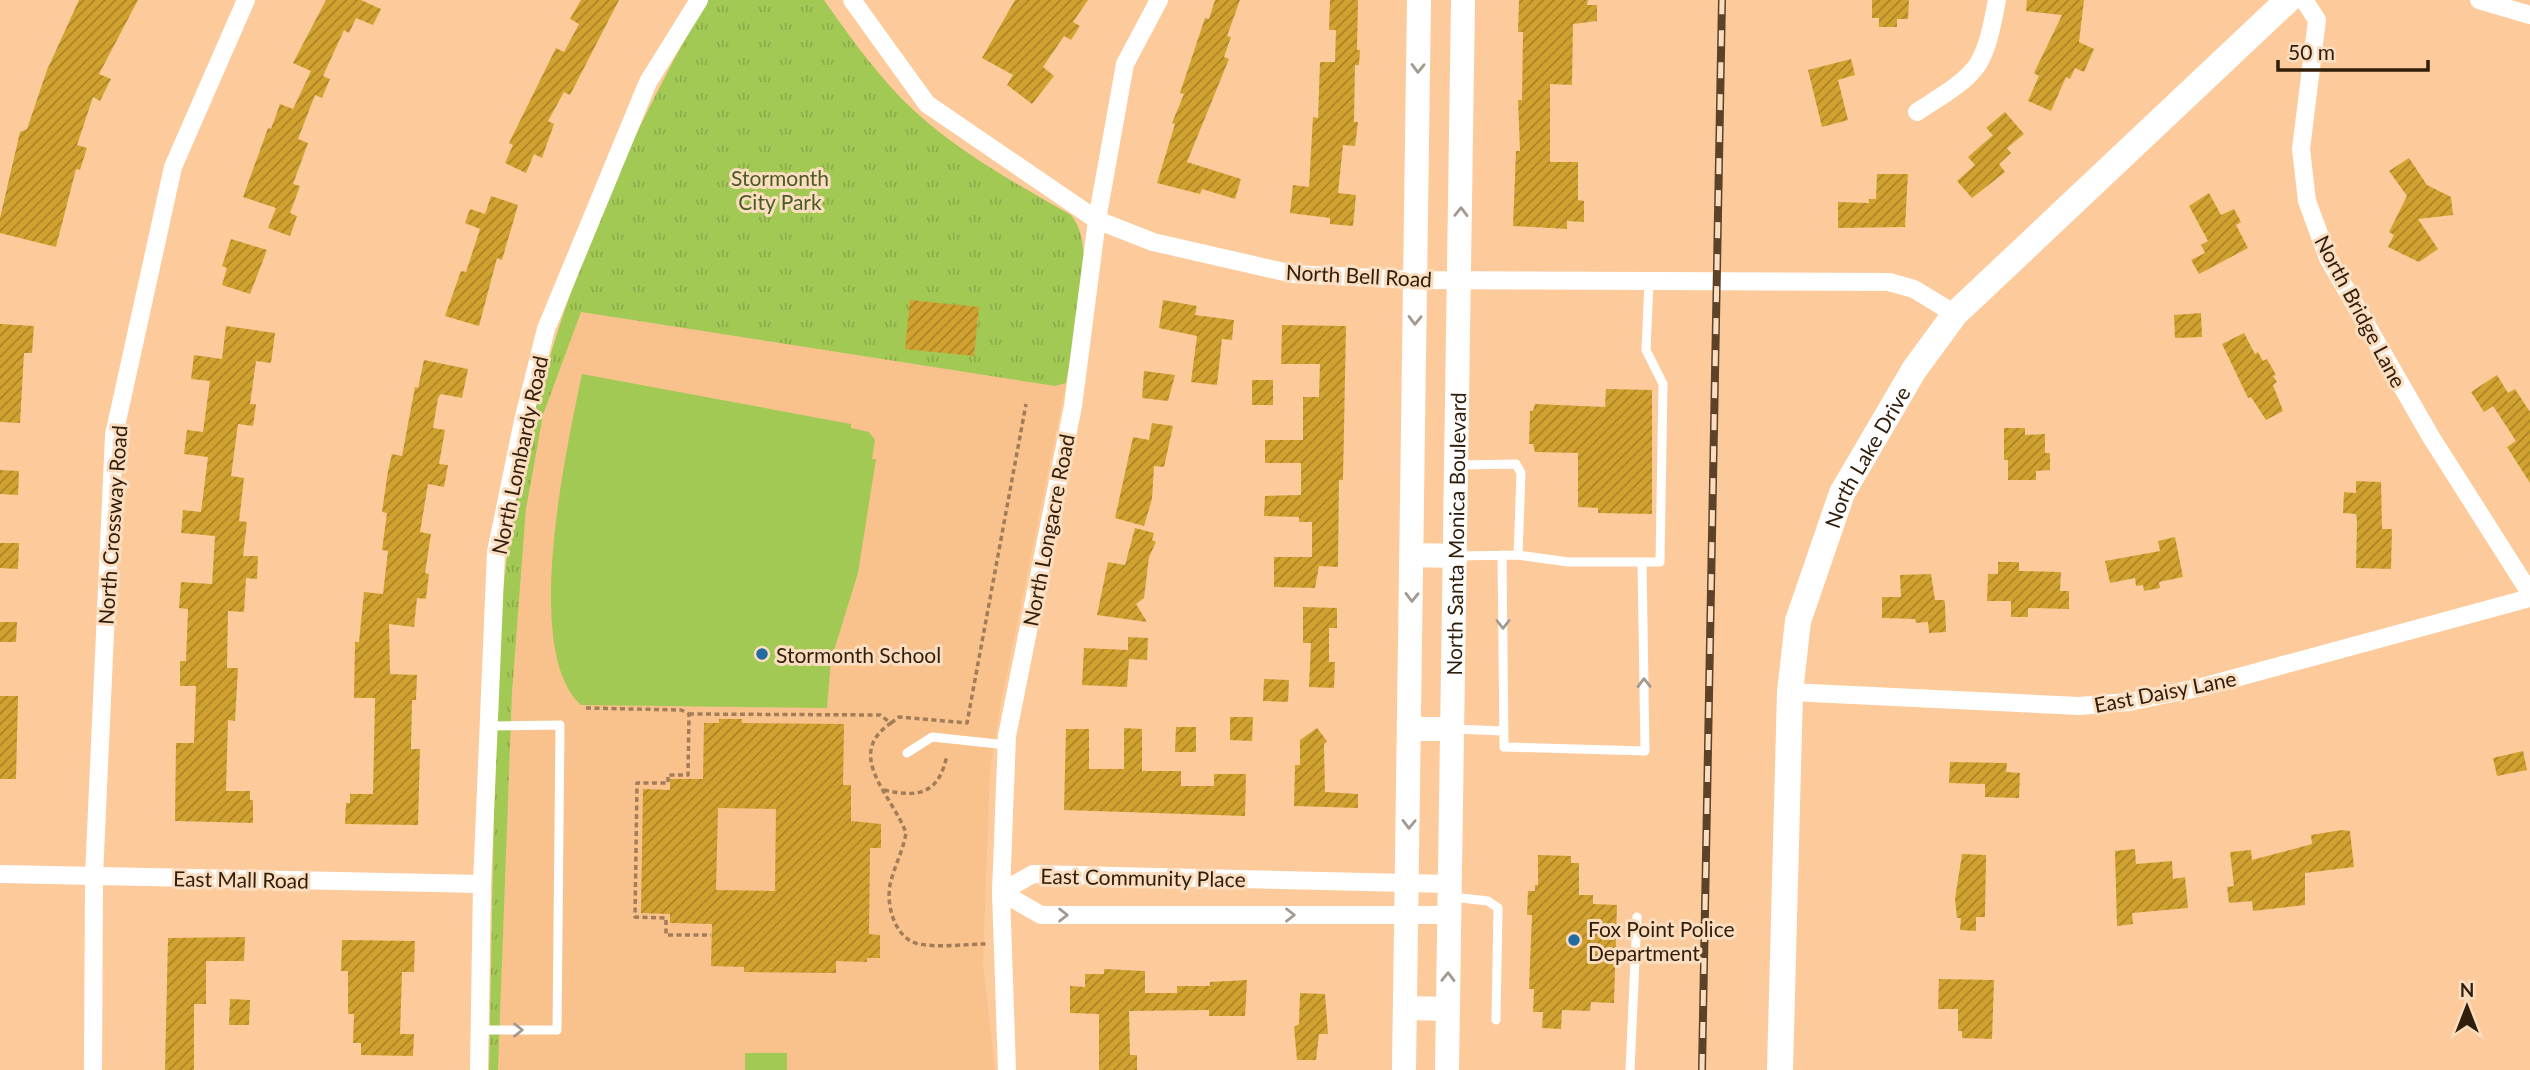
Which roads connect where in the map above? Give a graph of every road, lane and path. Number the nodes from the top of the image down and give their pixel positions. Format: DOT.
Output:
graph roads {
  1 [pos="246,0"];
  2 [pos="699,0"];
  3 [pos="852,0"];
  4 [pos="1159,0"];
  5 [pos="1419,0"];
  6 [pos="1463,0"];
  7 [pos="1997,0"];
  8 [pos="2288,0"];
  9 [pos="2304,0"];
  10 [pos="2479,0"];
  11 [pos="2530,15"];
  12 [pos="1917,112"];
  13 [pos="1097,220"];
  14 [pos="1416,280"];
  15 [pos="1460,280"];
  16 [pos="1648,282"];
  17 [pos="1955,314"];
  18 [pos="1026,404"];
  19 [pos="1457,465"];
  20 [pos="1412,555"];
  21 [pos="1502,555"];
  22 [pos="1518,555"];
  23 [pos="1456,556"];
  24 [pos="1642,562"];
  25 [pos="2530,593"];
  26 [pos="2530,598"];
  27 [pos="1790,692"];
  28 [pos="586,708"];
  29 [pos="689,713"];
  30 [pos="891,723"];
  31 [pos="489,726"];
  32 [pos="1410,729"];
  33 [pos="1453,729"];
  34 [pos="1503,731"];
  35 [pos="1007,746"];
  36 [pos="907,754"];
  37 [pos="947,755"];
  38 [pos="884,790"];
  39 [pos="0,874"];
  40 [pos="94,876"];
  41 [pos="1408,882"];
  42 [pos="482,884"];
  43 [pos="1001,892"];
  44 [pos="1450,899"];
  45 [pos="1407,914"];
  46 [pos="1637,917"];
  47 [pos="711,935"];
  48 [pos="1002,944"];
  49 [pos="1405,1008"];
  50 [pos="1448,1009"];
  51 [pos="1496,1020"];
  52 [pos="478,1030"];
  53 [pos="93,1070"];
  54 [pos="480,1070"];
  55 [pos="1007,1070"];
  56 [pos="1404,1070"];
  57 [pos="1447,1070"];
  58 [pos="1630,1070"];
  59 [pos="1780,1070"];
  1 -- 40 [label="street, North Crossway Road"];
  2 -- 31 [label="street, North Lombardy Road"];
  3 -- 13 [label="street, North Bell Road"];
  4 -- 13 [label="street, North Longacre Road"];
  5 -- 14 [label="street, North Santa Monica Boulevard, one-way"];
  15 -- 6 [label="street, North Santa Monica Boulevard, one-way"];
  7 -- 12 [label="street"];
  8 -- 17 [label="main road, North Lake Drive"];
  9 -- 25 [label="street, North Bridge Lane"];
  10 -- 11 [label="street"];
  13 -- 14 [label="street, North Bell Road"];
  13 -- 35 [label="street, North Longacre Road"];
  14 -- 15 [label="street, North Bell Road"];
  14 -- 20 [label="street, North Santa Monica Boulevard, one-way"];
  15 -- 16 [label="street, North Bell Road"];
  15 -- 19 [label="street, North Santa Monica Boulevard"];
  16 -- 17 [label="street, North Bell Road"];
  16 -- 24 [label="lane"];
  17 -- 27 [label="main road, North Lake Drive"];
  18 -- 30 [label="path"];
  19 -- 22 [label="lane"];
  19 -- 23 [label="street, North Santa Monica Boulevard"];
  20 -- 23 [label="street"];
  20 -- 32 [label="street, North Santa Monica Boulevard, one-way"];
  21 -- 22 [label="lane"];
  21 -- 23 [label="lane"];
  21 -- 34 [label="lane, one-way"];
  22 -- 24 [label="lane"];
  23 -- 33 [label="street, North Santa Monica Boulevard"];
  34 -- 24 [label="lane, one-way"];
  26 -- 27 [label="street, East Daisy Lane"];
  27 -- 59 [label="main road, North Lake Drive"];
  28 -- 29 [label="path"];
  29 -- 30 [label="path"];
  29 -- 47 [label="path"];
  30 -- 38 [label="path"];
  31 -- 42 [label="street, North Lombardy Road"];
  52 -- 31 [label="lane, one-way"];
  32 -- 33 [label="street"];
  32 -- 41 [label="street, North Santa Monica Boulevard, one-way"];
  33 -- 34 [label="lane"];
  33 -- 44 [label="street, North Santa Monica Boulevard"];
  35 -- 36 [label="lane"];
  35 -- 43 [label="street, North Longacre Road"];
  37 -- 38 [label="path"];
  38 -- 48 [label="path"];
  39 -- 40 [label="street, East Mall Road"];
  40 -- 42 [label="street, East Mall Road"];
  40 -- 53 [label="street, North Crossway Road"];
  41 -- 43 [label="street, East Community Place"];
  41 -- 44 [label="street, East Community Place"];
  41 -- 45 [label="street, North Santa Monica Boulevard"];
  42 -- 52 [label="street, North Lombardy Road"];
  43 -- 45 [label="street, East Community Place, one-way"];
  43 -- 48 [label="street, North Longacre Road"];
  44 -- 45 [label="street, East Community Place"];
  50 -- 44 [label="street, North Santa Monica Boulevard, one-way"];
  44 -- 51 [label="lane"];
  45 -- 49 [label="street, North Santa Monica Boulevard"];
  46 -- 58 [label="lane"];
  48 -- 55 [label="street, North Longacre Road"];
  49 -- 50 [label="street"];
  49 -- 56 [label="street, North Santa Monica Boulevard"];
  50 -- 57 [label="street, North Santa Monica Boulevard"];
  52 -- 54 [label="street, North Lombardy Road"];
}
